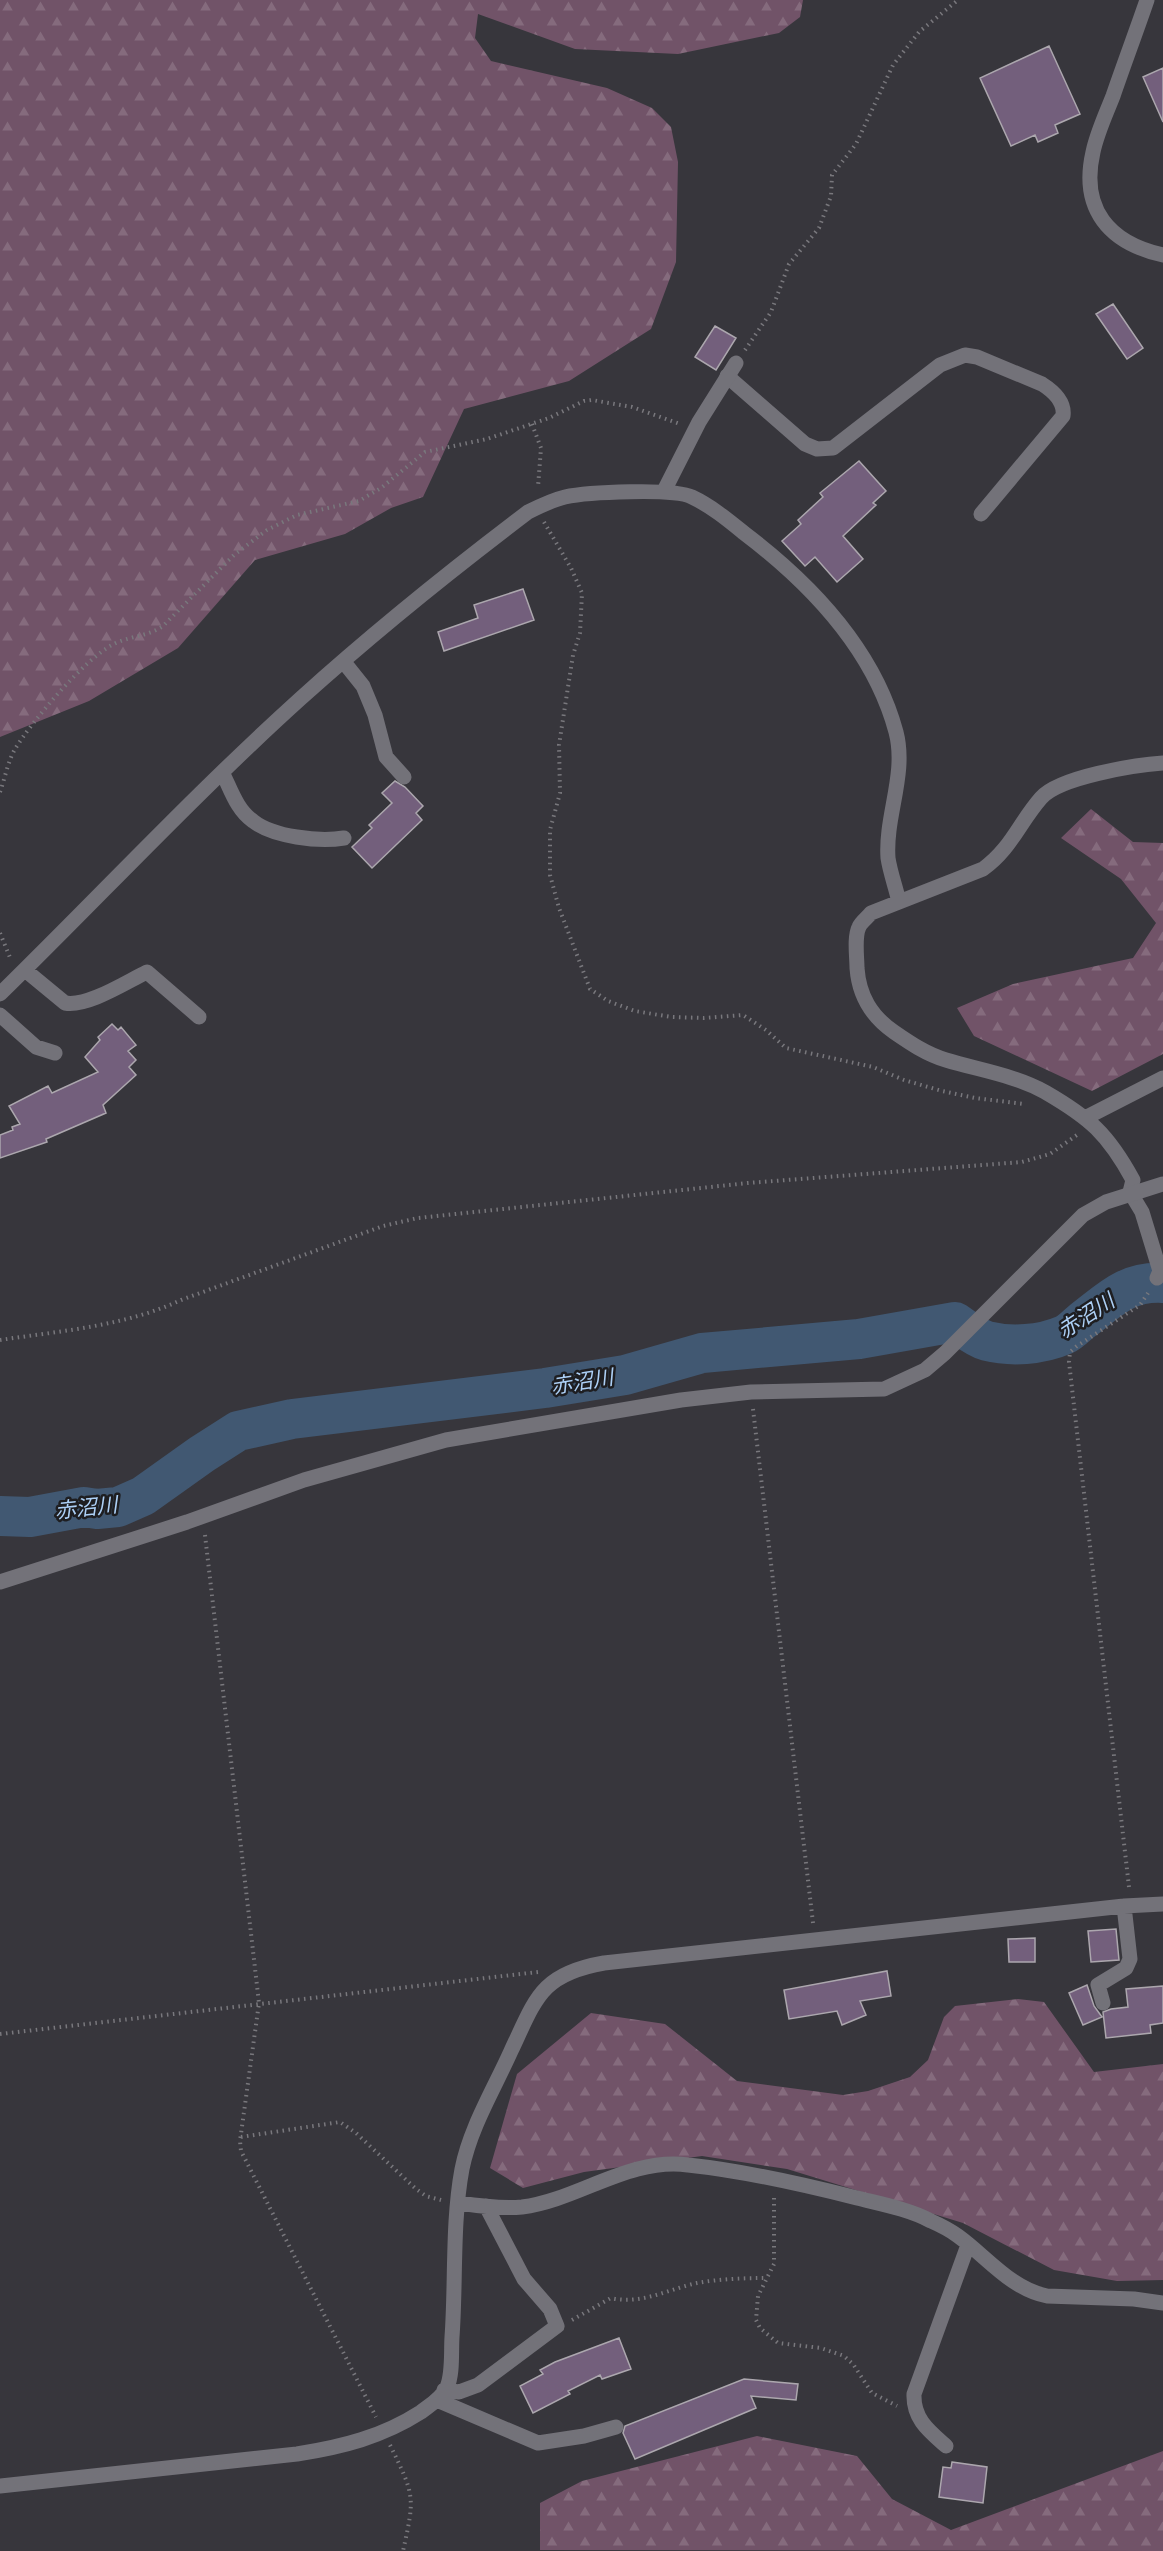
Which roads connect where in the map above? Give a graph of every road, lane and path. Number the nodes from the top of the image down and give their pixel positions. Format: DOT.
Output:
graph roads {
  1 [pos="958,0"];
  2 [pos="1147,0"];
  3 [pos="1163,255"];
  4 [pos="731,369"];
  5 [pos="532,424"];
  6 [pos="695,429"];
  7 [pos="664,491"];
  8 [pos="537,507"];
  9 [pos="981,514"];
  10 [pos="343,661"];
  11 [pos="1163,764"];
  12 [pos="223,774"];
  13 [pos="404,777"];
  14 [pos="0,792"];
  15 [pos="344,838"];
  16 [pos="900,902"];
  17 [pos="0,933"];
  18 [pos="21,974"];
  19 [pos="0,994"];
  20 [pos="0,1015"];
  21 [pos="199,1017"];
  22 [pos="55,1053"];
  23 [pos="1163,1078"];
  24 [pos="1056,1099"];
  25 [pos="1089,1121"];
  26 [pos="1163,1184"];
  27 [pos="1130,1192"];
  28 [pos="1160,1274"];
  29 [pos="1143,1299"];
  30 [pos="0,1340"];
  31 [pos="751,1392"];
  32 [pos="203,1516"];
  33 [pos="0,1582"];
  34 [pos="1163,1904"];
  35 [pos="1128,1906"];
  36 [pos="815,1941"];
  37 [pos="542,1972"];
  38 [pos="259,2003"];
  39 [pos="1103,2003"];
  40 [pos="0,2034"];
  41 [pos="241,2137"];
  42 [pos="774,2179"];
  43 [pos="459,2203"];
  44 [pos="486,2206"];
  45 [pos="968,2245"];
  46 [pos="767,2277"];
  47 [pos="1163,2303"];
  48 [pos="558,2326"];
  49 [pos="440,2395"];
  50 [pos="917,2414"];
  51 [pos="616,2427"];
  52 [pos="384,2433"];
  53 [pos="946,2446"];
  54 [pos="0,2486"];
  55 [pos="403,2551"];
  1 -- 4 [label="path"];
  2 -- 3 [label="street"];
  4 -- 6 [label="street"];
  4 -- 9 [label="street"];
  5 -- 6 [label="path"];
  5 -- 8 [label="path"];
  5 -- 14 [label="path"];
  6 -- 7 [label="street"];
  7 -- 8 [label="street"];
  7 -- 16 [label="street"];
  8 -- 10 [label="street"];
  8 -- 24 [label="path"];
  10 -- 12 [label="street"];
  10 -- 13 [label="street"];
  11 -- 16 [label="street"];
  12 -- 15 [label="street"];
  12 -- 18 [label="street"];
  16 -- 24 [label="street"];
  17 -- 18 [label="path"];
  18 -- 19 [label="street"];
  18 -- 21 [label="street"];
  20 -- 22 [label="street"];
  23 -- 25 [label="street"];
  24 -- 25 [label="street"];
  25 -- 27 [label="street"];
  25 -- 30 [label="path"];
  26 -- 27 [label="street"];
  27 -- 28 [label="street"];
  27 -- 31 [label="street"];
  29 -- 35 [label="path"];
  31 -- 32 [label="street"];
  31 -- 36 [label="path"];
  32 -- 33 [label="street"];
  32 -- 38 [label="path"];
  34 -- 35 [label="street"];
  35 -- 36 [label="street"];
  35 -- 39 [label="street"];
  36 -- 43 [label="street"];
  37 -- 38 [label="path"];
  38 -- 40 [label="path"];
  38 -- 41 [label="path"];
  41 -- 43 [label="path"];
  41 -- 52 [label="path"];
  42 -- 44 [label="street"];
  42 -- 45 [label="street"];
  42 -- 46 [label="path"];
  43 -- 44 [label="street"];
  43 -- 49 [label="street"];
  44 -- 48 [label="street"];
  45 -- 47 [label="street"];
  45 -- 50 [label="street"];
  46 -- 48 [label="path"];
  46 -- 50 [label="path"];
  48 -- 49 [label="street"];
  49 -- 51 [label="street"];
  49 -- 52 [label="street"];
  50 -- 53 [label="street"];
  52 -- 54 [label="street"];
  52 -- 55 [label="path"];
}
